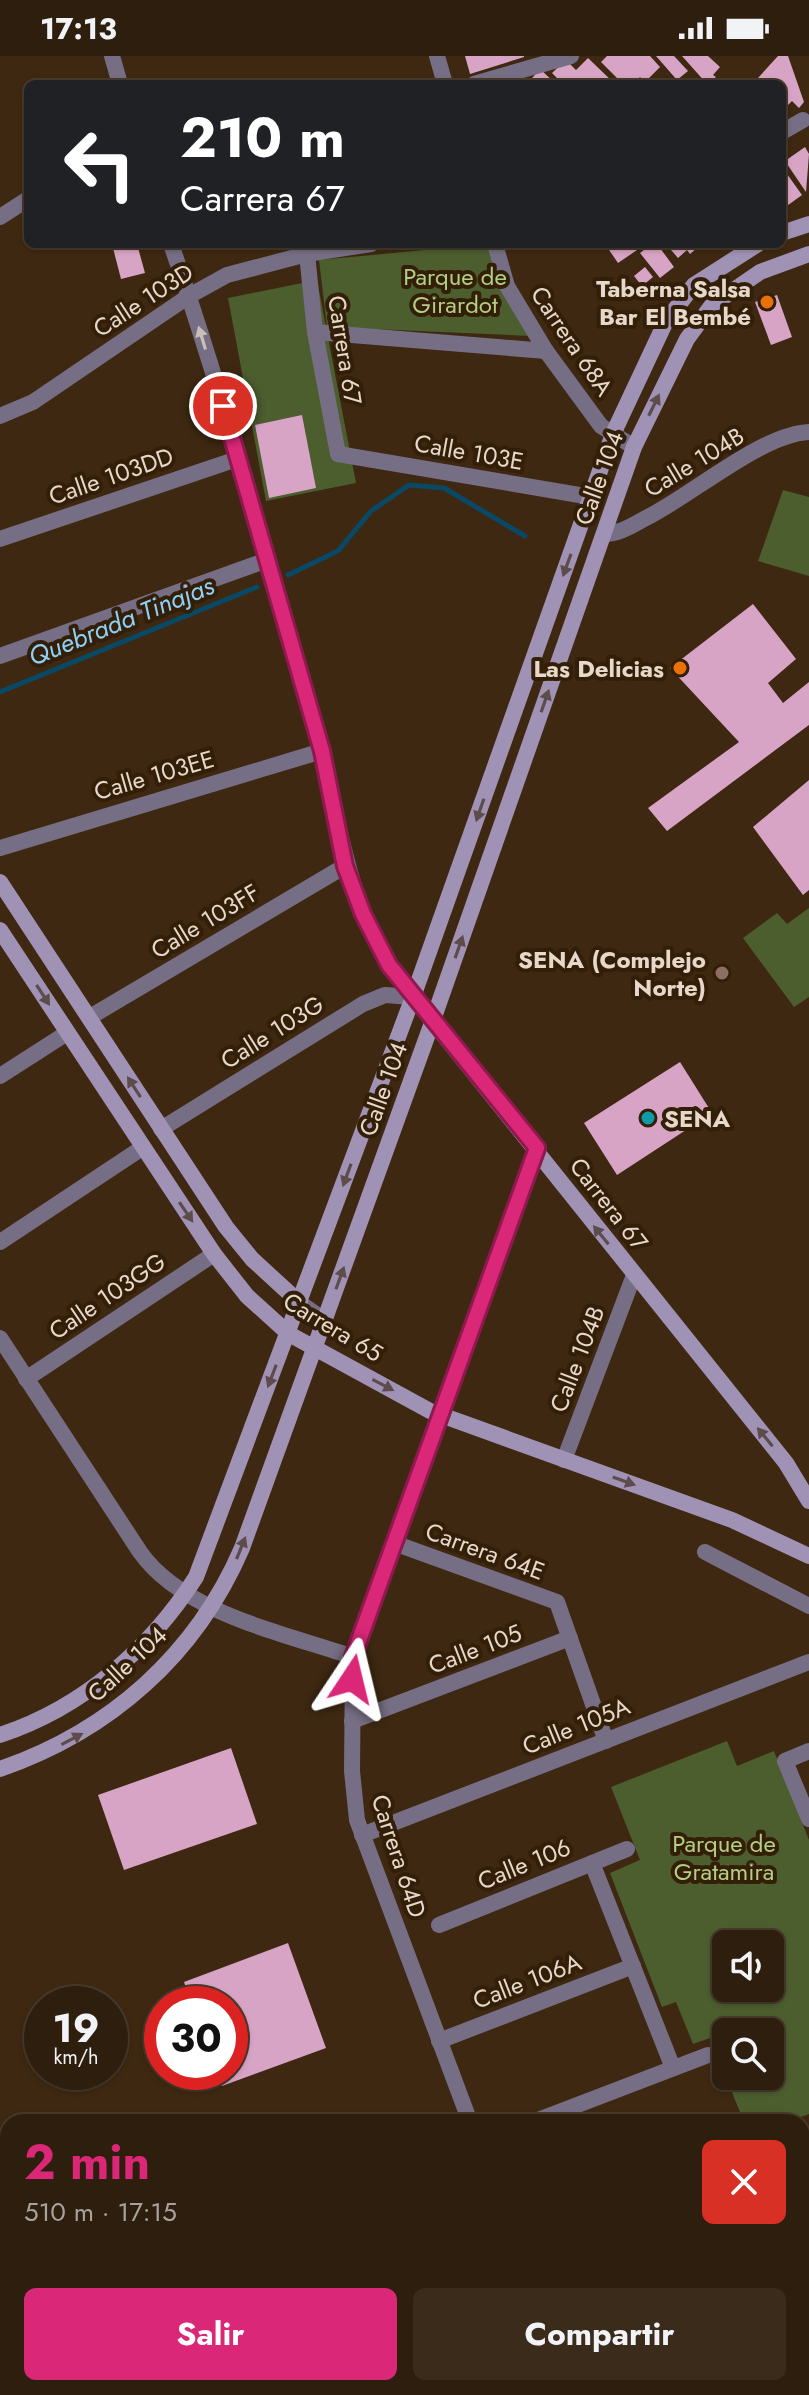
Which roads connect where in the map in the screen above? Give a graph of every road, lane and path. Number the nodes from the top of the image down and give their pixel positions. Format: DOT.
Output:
graph roads {
  1 [pos="112,56"];
  2 [pos="437,56"];
  3 [pos="571,56"];
  4 [pos="119,80"];
  5 [pos="444,80"];
  6 [pos="488,80"];
  7 [pos="803,120"];
  8 [pos="786,130"];
  9 [pos="24,202"];
  10 [pos="0,217"];
  11 [pos="809,224"];
  12 [pos="786,232"];
  13 [pos="172,248"];
  14 [pos="345,248"];
  15 [pos="496,248"];
  16 [pos="752,248"];
  17 [pos="307,254"];
  18 [pos="809,254"];
  19 [pos="189,296"];
  20 [pos="315,332"];
  21 [pos="546,351"];
  22 [pos="0,416"];
  23 [pos="809,432"];
  24 [pos="613,434"];
  25 [pos="634,447"];
  26 [pos="338,454"];
  27 [pos="237,459"];
  28 [pos="591,497"];
  29 [pos="604,534"];
  30 [pos="0,539"];
  31 [pos="267,560"];
  32 [pos="0,656"];
  33 [pos="322,751"];
  34 [pos="0,848"];
  35 [pos="345,866"];
  36 [pos="0,882"];
  37 [pos="0,930"];
  38 [pos="413,997"];
  39 [pos="90,1017"];
  40 [pos="433,1020"];
  41 [pos="67,1033"];
  42 [pos="0,1076"];
  43 [pos="161,1129"];
  44 [pos="142,1148"];
  45 [pos="537,1148"];
  46 [pos="0,1242"];
  47 [pos="214,1254"];
  48 [pos="634,1275"];
  49 [pos="300,1303"];
  50 [pos="324,1320"];
  51 [pos="289,1334"];
  52 [pos="0,1338"];
  53 [pos="314,1348"];
  54 [pos="26,1379"];
  55 [pos="440,1415"];
  56 [pos="564,1460"];
  57 [pos="809,1501"];
  58 [pos="394,1543"];
  59 [pos="705,1552"];
  60 [pos="809,1556"];
  61 [pos="185,1594"];
  62 [pos="809,1606"];
  63 [pos="212,1607"];
  64 [pos="570,1638"];
  65 [pos="353,1657"];
  66 [pos="809,1662"];
  67 [pos="352,1721"];
  68 [pos="0,1735"];
  69 [pos="606,1741"];
  70 [pos="809,1751"];
  71 [pos="0,1769"];
  72 [pos="809,1819"];
  73 [pos="362,1835"];
  74 [pos="627,1849"];
  75 [pos="592,1863"];
  76 [pos="439,1925"];
  77 [pos="633,1966"];
  78 [pos="439,2041"];
  79 [pos="708,2055"];
  80 [pos="673,2068"];
  81 [pos="467,2114"];
  82 [pos="554,2114"];
  1 -- 4 [label="street"];
  2 -- 5 [label="street"];
  3 -- 6 [label="street"];
  7 -- 8 [label="street"];
  9 -- 10 [label="street"];
  11 -- 12 [label="main road"];
  13 -- 19 [label="street, Carrera 67"];
  14 -- 17 [label="street, Calle 103D"];
  15 -- 21 [label="street, Carrera 68A"];
  16 -- 24 [label="main road, Calle 104"];
  17 -- 19 [label="street, Calle 103D"];
  17 -- 20 [label="street, Carrera 67"];
  25 -- 18 [label="main road, Calle 104, one-way"];
  19 -- 22 [label="street, Calle 103D"];
  27 -- 19 [label="street, Carrera 67, one-way"];
  20 -- 21 [label="street"];
  20 -- 26 [label="street, Carrera 67"];
  21 -- 24 [label="street, Carrera 68A"];
  23 -- 29 [label="street, Calle 104B"];
  24 -- 25 [label="street, Carrera 68A"];
  24 -- 28 [label="main road, Calle 104"];
  25 -- 29 [label="main road, Calle 104"];
  26 -- 28 [label="street, Calle 103E"];
  27 -- 30 [label="street, Calle 103DD"];
  27 -- 31 [label="street, Carrera 67"];
  28 -- 38 [label="main road, Calle 104, one-way"];
  40 -- 29 [label="main road, Calle 104, one-way"];
  31 -- 32 [label="street"];
  31 -- 33 [label="street, Carrera 67"];
  33 -- 34 [label="street, Calle 103EE"];
  33 -- 35 [label="street, Carrera 67"];
  35 -- 38 [label="street, Carrera 67"];
  35 -- 39 [label="street, Calle 103FF"];
  36 -- 39 [label="main road, Carrera 65"];
  37 -- 41 [label="main road, Carrera 65, one-way"];
  38 -- 40 [label="main road, Carrera 67"];
  38 -- 43 [label="street, Calle 103G"];
  38 -- 49 [label="main road, Calle 104, one-way"];
  43 -- 39 [label="main road, Carrera 65, one-way"];
  40 -- 45 [label="main road, Carrera 67"];
  50 -- 40 [label="main road, Calle 104, one-way"];
  41 -- 42 [label="street"];
  41 -- 44 [label="main road, Carrera 65"];
  43 -- 49 [label="main road, Carrera 65"];
  44 -- 46 [label="street"];
  44 -- 47 [label="main road, Carrera 65, one-way"];
  48 -- 45 [label="main road, Carrera 67, one-way"];
  45 -- 55 [label="street, Carrera 64D"];
  47 -- 51 [label="main road, Carrera 65"];
  47 -- 54 [label="street, Calle 103GG"];
  48 -- 56 [label="street, Calle 104B"];
  57 -- 48 [label="main road, Carrera 67, one-way"];
  49 -- 50 [label="street, Carrera 65"];
  49 -- 51 [label="main road, Calle 104"];
  50 -- 53 [label="main road, Calle 104"];
  51 -- 53 [label="main road, Carrera 65"];
  51 -- 61 [label="main road, Calle 104, one-way"];
  52 -- 54 [label="street"];
  53 -- 55 [label="main road, Carrera 65, one-way"];
  63 -- 53 [label="main road, Calle 104, one-way"];
  54 -- 61 [label="street"];
  55 -- 56 [label="main road, Carrera 65"];
  55 -- 58 [label="street, Carrera 64D"];
  56 -- 60 [label="main road, Carrera 65, one-way"];
  58 -- 64 [label="street, Carrera 64E"];
  58 -- 65 [label="street, Carrera 64D"];
  59 -- 62 [label="street"];
  61 -- 63 [label="street"];
  61 -- 68 [label="main road, Calle 104"];
  63 -- 65 [label="street"];
  71 -- 63 [label="main road, Calle 104, one-way"];
  64 -- 67 [label="street, Calle 105"];
  64 -- 69 [label="street, Carrera 64E"];
  65 -- 67 [label="street, Carrera 64D"];
  66 -- 69 [label="street, Calle 105A"];
  67 -- 73 [label="street, Carrera 64D"];
  69 -- 73 [label="street, Calle 105A"];
  70 -- 72 [label="street"];
  73 -- 78 [label="street, Carrera 64D"];
  74 -- 75 [label="street, Calle 106"];
  75 -- 76 [label="street, Calle 106"];
  75 -- 77 [label="street"];
  77 -- 78 [label="street, Calle 106A"];
  77 -- 80 [label="street"];
  78 -- 81 [label="street, Carrera 64D"];
  79 -- 80 [label="street"];
  80 -- 82 [label="street"];
}
